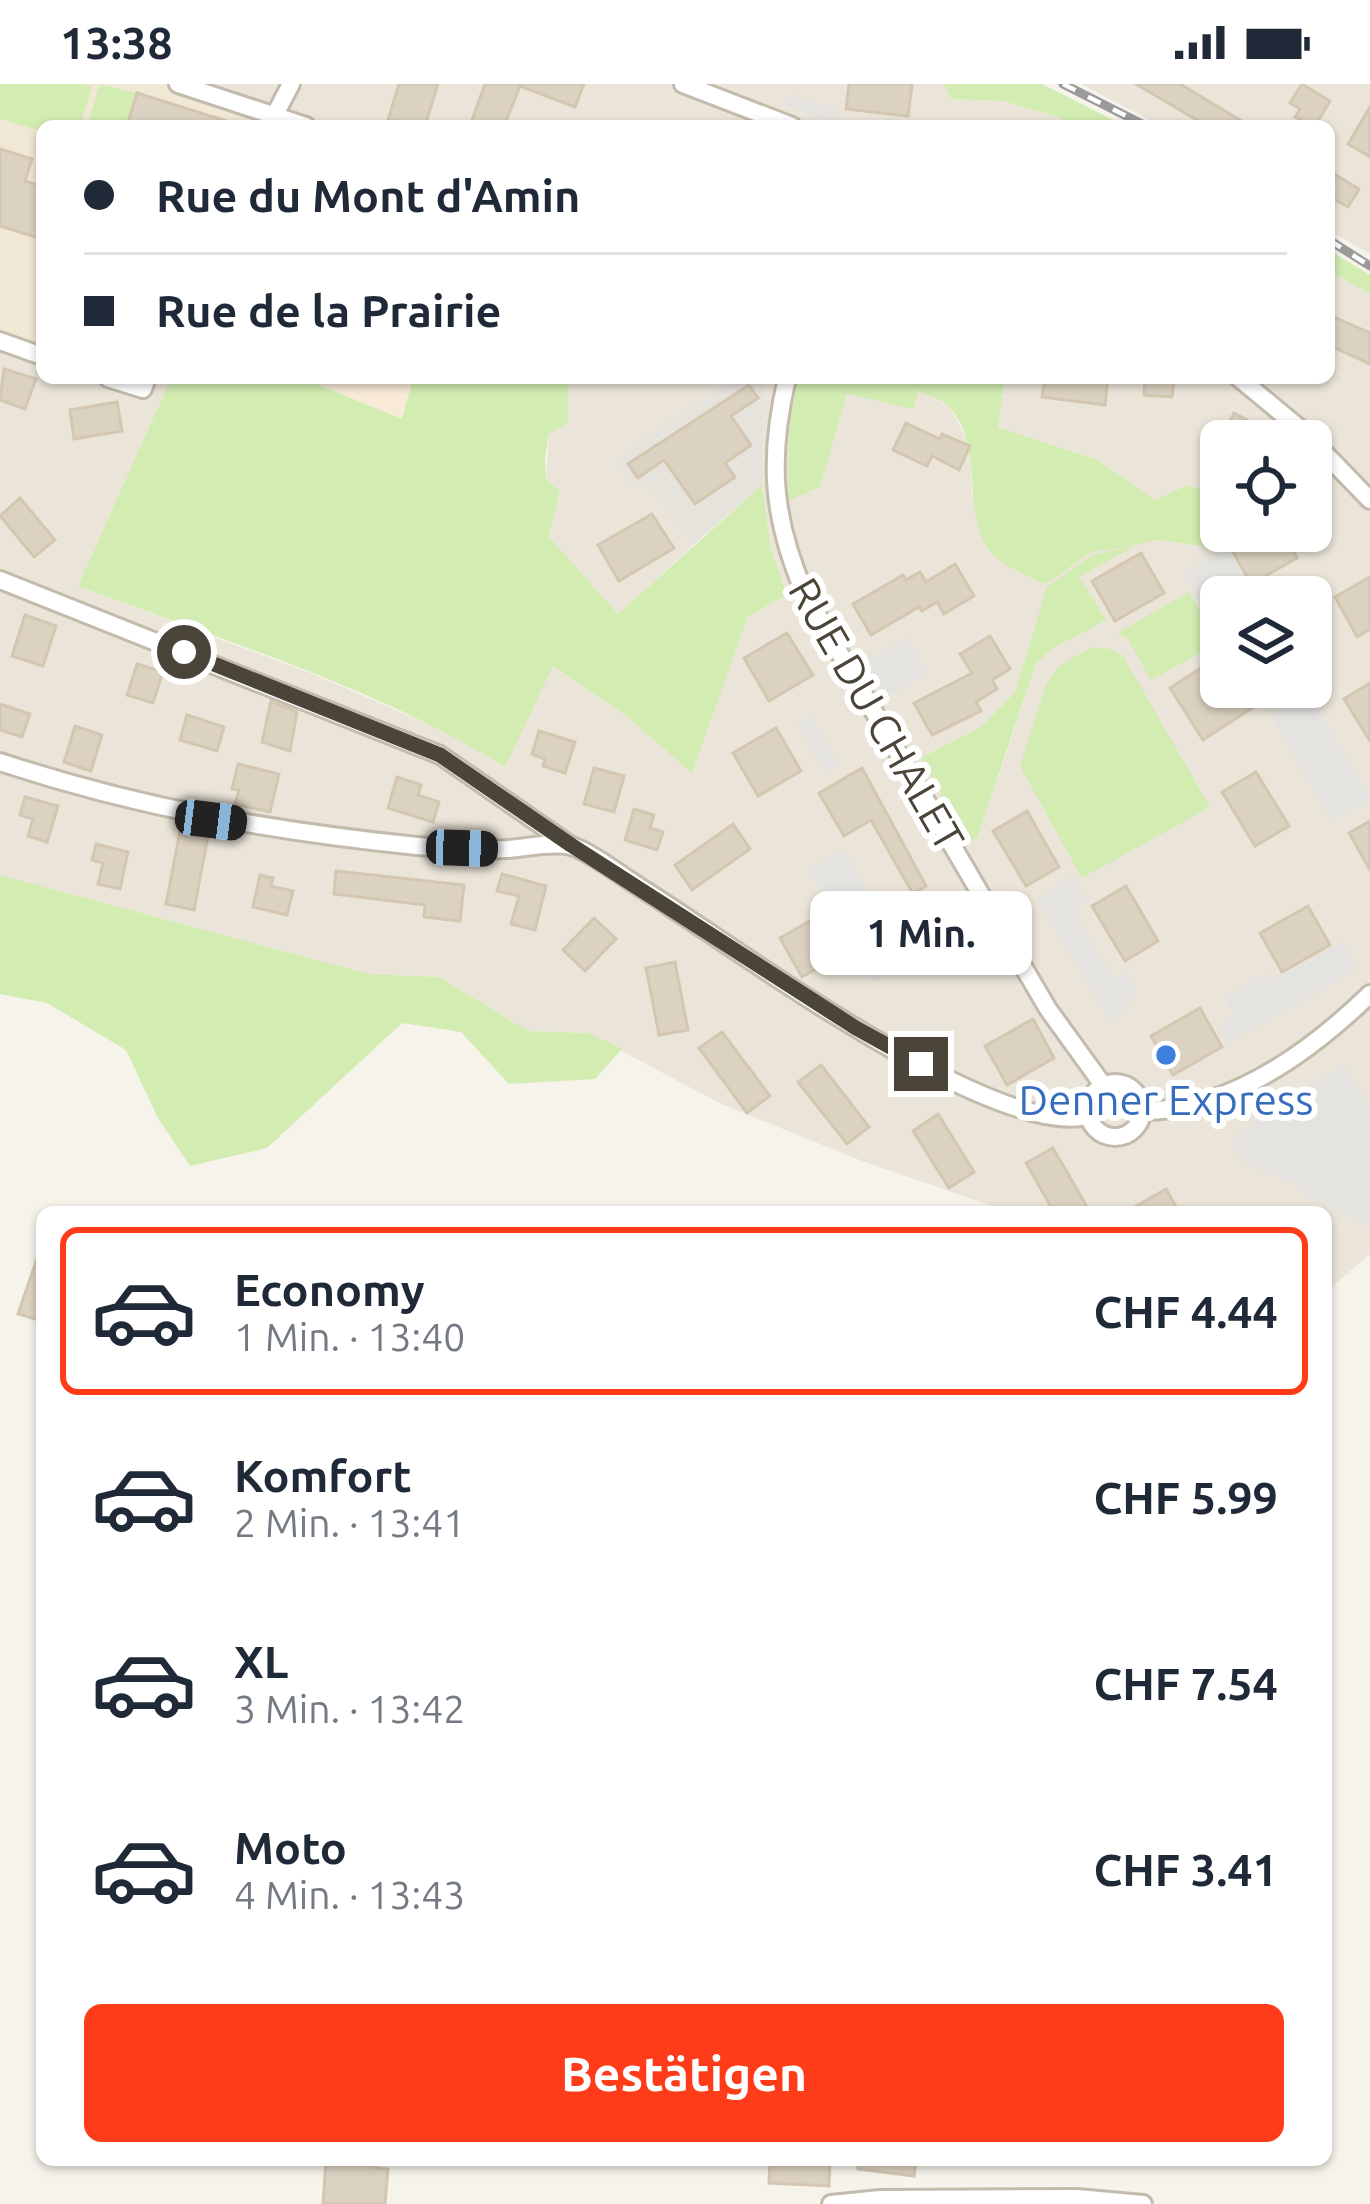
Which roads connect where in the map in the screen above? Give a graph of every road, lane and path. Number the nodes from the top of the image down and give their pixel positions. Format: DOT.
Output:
graph roads {
  1 [pos="178,84"];
  2 [pos="291,84"];
  3 [pos="682,84"];
  4 [pos="269,120"];
  5 [pos="273,120"];
  6 [pos="776,120"];
  7 [pos="0,341"];
  8 [pos="36,354"];
  9 [pos="786,384"];
  10 [pos="1246,384"];
  11 [pos="1370,500"];
  12 [pos="0,580"];
  13 [pos="0,762"];
  14 [pos="571,845"];
  15 [pos="1370,994"];
  16 [pos="1103,1084"];
  17 [pos="1142,1111"];
  18 [pos="1088,1115"];
  19 [pos="831,2204"];
  20 [pos="1143,2204"];
  1 -- 4 [label="street"];
  2 -- 5 [label="street"];
  3 -- 6 [label="street"];
  7 -- 8 [label="street"];
  9 -- 16 [label="street, RUE DU CHALET"];
  10 -- 11 [label="street"];
  12 -- 14 [label="street"];
  13 -- 14 [label="street"];
  14 -- 18 [label="street"];
  15 -- 17 [label="street"];
  16 -- 17 [label="street"];
  16 -- 18 [label="street"];
  17 -- 18 [label="street"];
  19 -- 20 [label="street"];
}
